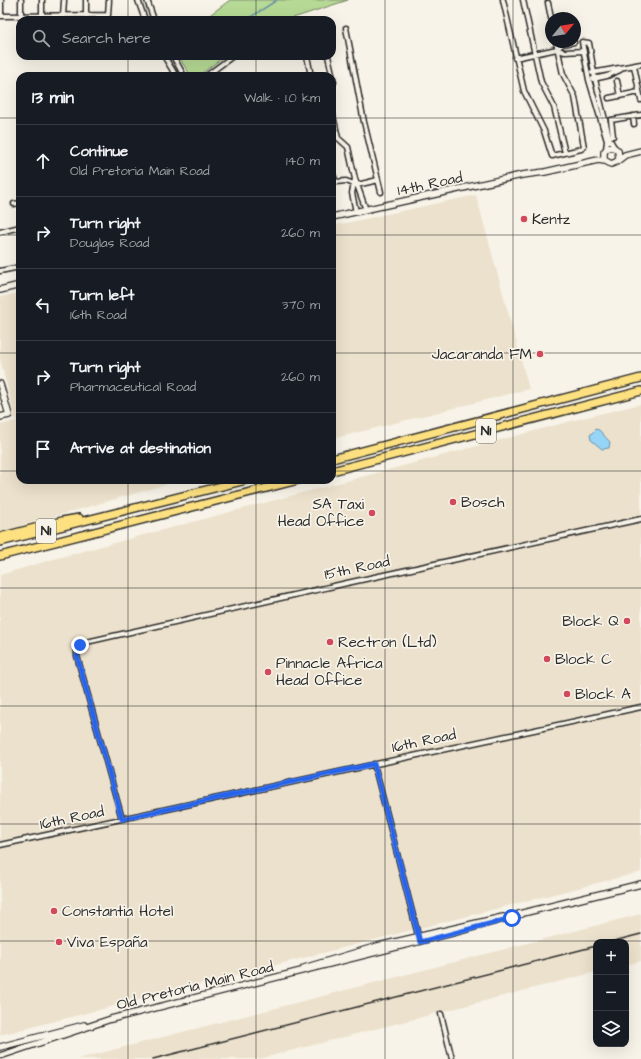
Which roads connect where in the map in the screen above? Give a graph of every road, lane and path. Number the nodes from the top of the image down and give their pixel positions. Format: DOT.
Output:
graph roads {
  1 [pos="1,0"];
  2 [pos="21,0"];
  3 [pos="42,0"];
  4 [pos="64,0"];
  5 [pos="86,0"];
  6 [pos="109,0"];
  7 [pos="138,0"];
  8 [pos="147,0"];
  9 [pos="503,0"];
  10 [pos="523,0"];
  11 [pos="548,3"];
  12 [pos="550,12"];
  13 [pos="21,16"];
  14 [pos="42,16"];
  15 [pos="63,16"];
  16 [pos="86,16"];
  17 [pos="144,16"];
  18 [pos="153,16"];
  19 [pos="346,28"];
  20 [pos="582,42"];
  21 [pos="557,49"];
  22 [pos="584,51"];
  23 [pos="535,54"];
  24 [pos="515,58"];
  25 [pos="166,60"];
  26 [pos="176,60"];
  27 [pos="228,60"];
  28 [pos="308,60"];
  29 [pos="329,60"];
  30 [pos="641,64"];
  31 [pos="634,66"];
  32 [pos="622,69"];
  33 [pos="174,72"];
  34 [pos="182,72"];
  35 [pos="211,72"];
  36 [pos="310,72"];
  37 [pos="332,72"];
  38 [pos="594,72"];
  39 [pos="588,74"];
  40 [pos="595,79"];
  41 [pos="589,80"];
  42 [pos="617,81"];
  43 [pos="639,92"];
  44 [pos="620,96"];
  45 [pos="609,98"];
  46 [pos="641,100"];
  47 [pos="606,111"];
  48 [pos="598,112"];
  49 [pos="641,115"];
  50 [pos="633,116"];
  51 [pos="634,124"];
  52 [pos="336,129"];
  53 [pos="613,136"];
  54 [pos="616,149"];
  55 [pos="641,149"];
  56 [pos="605,151"];
  57 [pos="565,153"];
  58 [pos="619,158"];
  59 [pos="605,161"];
  60 [pos="532,173"];
  61 [pos="378,180"];
  62 [pos="336,182"];
  63 [pos="355,182"];
  64 [pos="381,192"];
  65 [pos="366,210"];
  66 [pos="356,212"];
  67 [pos="336,216"];
  68 [pos="16,228"];
  69 [pos="0,232"];
  70 [pos="16,268"];
  71 [pos="0,271"];
  72 [pos="16,287"];
  73 [pos="0,290"];
  74 [pos="641,378"];
  75 [pos="0,384"];
  76 [pos="641,391"];
  77 [pos="0,417"];
  78 [pos="336,457"];
  79 [pos="336,470"];
  80 [pos="230,484"];
  81 [pos="282,484"];
  82 [pos="91,519"];
  83 [pos="641,519"];
  84 [pos="0,537"];
  85 [pos="0,542"];
  86 [pos="33,548"];
  87 [pos="0,556"];
  88 [pos="0,561"];
  89 [pos="641,707"];
  90 [pos="374,764"];
  91 [pos="122,819"];
  92 [pos="0,846"];
  93 [pos="641,884"];
  94 [pos="419,939"];
  95 [pos="441,1014"];
  96 [pos="111,1020"];
  97 [pos="0,1047"];
  98 [pos="0,1056"];
  99 [pos="452,1059"];
  1 -- 13 [label="street"];
  2 -- 13 [label="street"];
  3 -- 14 [label="street"];
  4 -- 15 [label="street"];
  5 -- 16 [label="street"];
  6 -- 16 [label="street"];
  7 -- 17 [label="street"];
  8 -- 18 [label="street"];
  9 -- 24 [label="street"];
  10 -- 23 [label="street"];
  11 -- 12 [label="street"];
  13 -- 14 [label="street"];
  19 -- 61 [label="street"];
  20 -- 22 [label="street"];
  20 -- 38 [label="street"];
  21 -- 22 [label="street"];
  21 -- 23 [label="street"];
  21 -- 57 [label="street"];
  22 -- 39 [label="street"];
  23 -- 24 [label="street"];
  23 -- 57 [label="street"];
  24 -- 57 [label="street"];
  25 -- 33 [label="street"];
  26 -- 34 [label="street"];
  27 -- 35 [label="street"];
  28 -- 36 [label="street"];
  29 -- 37 [label="street"];
  30 -- 31 [label="street"];
  31 -- 32 [label="street"];
  31 -- 43 [label="street"];
  32 -- 38 [label="street"];
  32 -- 40 [label="street"];
  38 -- 39 [label="street"];
  38 -- 40 [label="street"];
  39 -- 41 [label="street"];
  40 -- 41 [label="street"];
  40 -- 47 [label="street"];
  41 -- 48 [label="street"];
  42 -- 44 [label="street"];
  43 -- 44 [label="street"];
  43 -- 46 [label="street"];
  44 -- 45 [label="street"];
  47 -- 48 [label="street"];
  47 -- 54 [label="street"];
  48 -- 56 [label="street"];
  49 -- 50 [label="street"];
  50 -- 51 [label="street"];
  50 -- 53 [label="street"];
  52 -- 63 [label="street"];
  54 -- 55 [label="main road"];
  54 -- 56 [label="main road, 14th Road"];
  54 -- 58 [label="main road"];
  55 -- 58 [label="main road"];
  56 -- 59 [label="main road"];
  56 -- 60 [label="main road, 14th Road"];
  58 -- 59 [label="main road, 14th Road"];
  59 -- 60 [label="main road, 14th Road"];
  60 -- 65 [label="main road, 14th Road"];
  61 -- 63 [label="street"];
  61 -- 64 [label="street"];
  62 -- 63 [label="street"];
  63 -- 65 [label="street"];
  63 -- 66 [label="street"];
  65 -- 66 [label="main road, 14th Road"];
  66 -- 67 [label="main road, 14th Road"];
  68 -- 69 [label="street"];
  70 -- 71 [label="street"];
  72 -- 73 [label="main road"];
  74 -- 78 [label="highway, N1"];
  75 -- 77 [label="main road"];
  76 -- 79 [label="highway, N1"];
  80 -- 82 [label="highway, N1"];
  81 -- 86 [label="highway, N1"];
  82 -- 84 [label="highway"];
  82 -- 85 [label="highway, N1"];
  83 -- 91 [label="street, 15th Road"];
  86 -- 87 [label="highway, N1"];
  86 -- 88 [label="highway"];
  89 -- 90 [label="street, 16th Road"];
  90 -- 91 [label="street, 16th Road"];
  90 -- 94 [label="street"];
  91 -- 92 [label="street, 16th Road"];
  93 -- 94 [label="main road, Old Pretoria Main Road"];
  94 -- 96 [label="main road, Old Pretoria Main Road"];
  95 -- 99 [label="street"];
  96 -- 97 [label="main road, Old Pretoria Main Road"];
  96 -- 98 [label="main road, Old Pretoria Main Road"];
}
